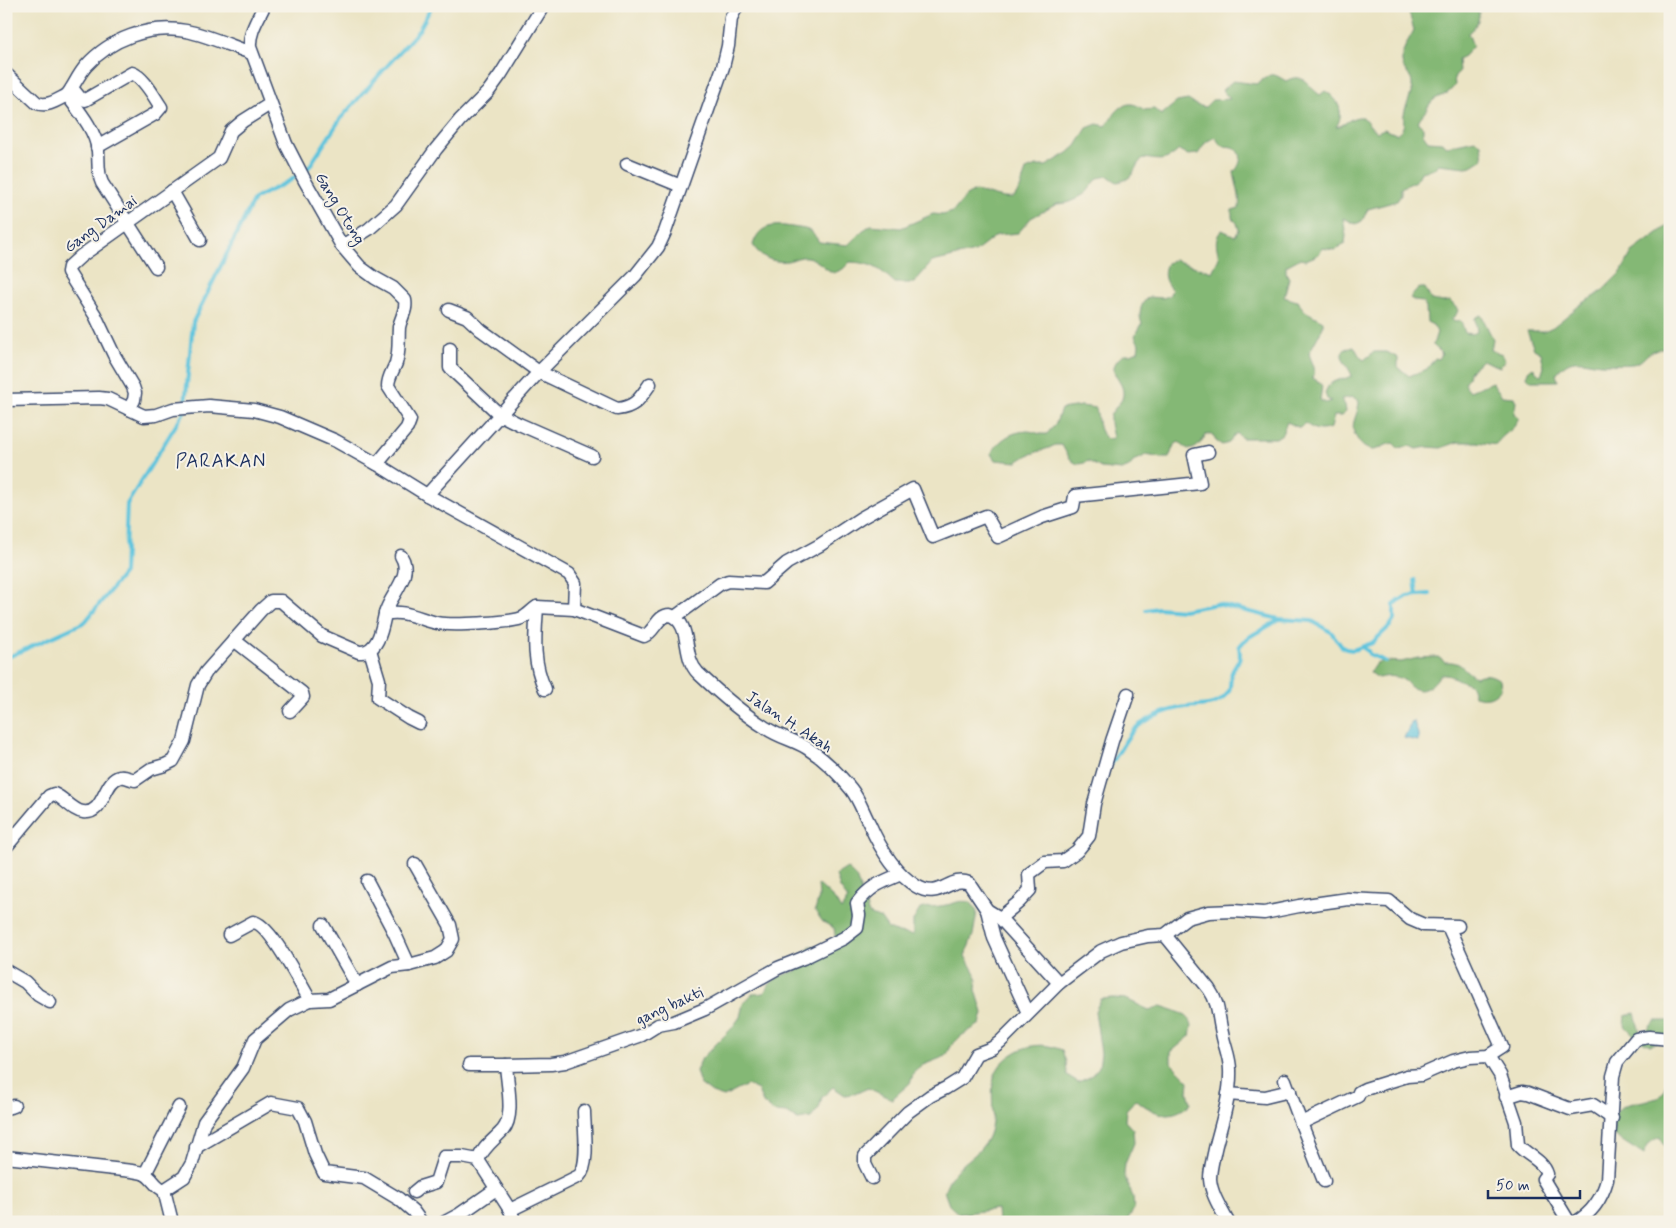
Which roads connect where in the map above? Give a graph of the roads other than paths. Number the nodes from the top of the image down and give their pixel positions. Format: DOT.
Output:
graph roads {
  1 [pos="264,6"];
  2 [pos="543,6"];
  3 [pos="737,6"];
  4 [pos="251,53"];
  5 [pos="6,74"];
  6 [pos="70,92"];
  7 [pos="270,104"];
  8 [pos="97,147"];
  9 [pos="627,164"];
  10 [pos="681,186"];
  11 [pos="172,190"];
  12 [pos="127,224"];
  13 [pos="200,240"];
  14 [pos="342,246"];
  15 [pos="156,267"];
  16 [pos="449,310"];
  17 [pos="450,349"];
  18 [pos="539,372"];
  19 [pos="650,384"];
  20 [pos="6,400"];
  21 [pos="129,409"];
  22 [pos="499,414"];
  23 [pos="1208,452"];
  24 [pos="592,456"];
  25 [pos="377,464"];
  26 [pos="427,495"];
  27 [pos="401,556"];
  28 [pos="537,607"];
  29 [pos="574,609"];
  30 [pos="385,614"];
  31 [pos="675,617"];
  32 [pos="234,640"];
  33 [pos="370,650"];
  34 [pos="545,689"];
  35 [pos="1128,694"];
  36 [pos="290,712"];
  37 [pos="419,722"];
  38 [pos="6,847"];
  39 [pos="415,864"];
  40 [pos="901,874"];
  41 [pos="367,881"];
  42 [pos="987,910"];
  43 [pos="1000,918"];
  44 [pos="323,925"];
  45 [pos="230,935"];
  46 [pos="1165,935"];
  47 [pos="409,965"];
  48 [pos="6,971"];
  49 [pos="1059,983"];
  50 [pos="357,985"];
  51 [pos="310,1000"];
  52 [pos="50,1002"];
  53 [pos="1028,1013"];
  54 [pos="1670,1039"];
  55 [pos="1488,1056"];
  56 [pos="468,1065"];
  57 [pos="506,1066"];
  58 [pos="1228,1094"];
  59 [pos="1506,1097"];
  60 [pos="180,1108"];
  61 [pos="584,1111"];
  62 [pos="1612,1118"];
  63 [pos="1301,1123"];
  64 [pos="196,1147"];
  65 [pos="6,1157"];
  66 [pos="478,1160"];
  67 [pos="145,1174"];
  68 [pos="872,1178"];
  69 [pos="1324,1181"];
  70 [pos="496,1189"];
  71 [pos="164,1190"];
  72 [pos="414,1192"];
  73 [pos="512,1216"];
  74 [pos="172,1222"];
  75 [pos="421,1222"];
  76 [pos="445,1222"];
  77 [pos="1228,1222"];
  78 [pos="1569,1222"];
  79 [pos="1576,1222"];
  1 -- 4 [label="street, Gang Otong"];
  2 -- 14 [label="street"];
  3 -- 10 [label="street"];
  4 -- 6 [label="street"];
  4 -- 7 [label="street, Gang Otong"];
  5 -- 6 [label="street"];
  6 -- 8 [label="street"];
  6 -- 8 [label="street"];
  7 -- 11 [label="street, Gang Damai"];
  7 -- 14 [label="street, Gang Otong"];
  8 -- 12 [label="street"];
  9 -- 10 [label="street"];
  10 -- 18 [label="street"];
  11 -- 12 [label="street, Gang Damai"];
  11 -- 13 [label="street"];
  12 -- 15 [label="street"];
  12 -- 21 [label="street, Gang Damai"];
  14 -- 25 [label="street, Gang Otong"];
  16 -- 18 [label="street"];
  17 -- 22 [label="street"];
  18 -- 19 [label="street"];
  18 -- 22 [label="street"];
  20 -- 21 [label="street"];
  21 -- 25 [label="street"];
  22 -- 24 [label="street"];
  22 -- 26 [label="street"];
  23 -- 31 [label="street"];
  25 -- 26 [label="street"];
  26 -- 29 [label="street"];
  27 -- 30 [label="street"];
  28 -- 29 [label="street"];
  28 -- 30 [label="street"];
  28 -- 34 [label="street"];
  29 -- 31 [label="street"];
  30 -- 33 [label="street"];
  31 -- 40 [label="street, Jalan H. Akah"];
  32 -- 33 [label="street"];
  32 -- 36 [label="street"];
  32 -- 38 [label="street"];
  33 -- 37 [label="street"];
  35 -- 43 [label="street"];
  39 -- 47 [label="street"];
  40 -- 42 [label="street, Jalan H. Akah"];
  40 -- 57 [label="street, gang bakti"];
  41 -- 47 [label="street"];
  42 -- 43 [label="street, Jalan H. Akah"];
  42 -- 53 [label="street"];
  43 -- 49 [label="street, Jalan H. Akah"];
  44 -- 50 [label="street"];
  45 -- 51 [label="street"];
  46 -- 49 [label="street"];
  46 -- 55 [label="street"];
  46 -- 58 [label="street"];
  47 -- 50 [label="street"];
  48 -- 52 [label="street"];
  49 -- 53 [label="street"];
  50 -- 51 [label="street"];
  51 -- 64 [label="street"];
  53 -- 68 [label="street"];
  54 -- 62 [label="street"];
  55 -- 59 [label="street"];
  55 -- 63 [label="street"];
  56 -- 57 [label="street"];
  57 -- 66 [label="street"];
  58 -- 63 [label="street"];
  58 -- 77 [label="street"];
  59 -- 62 [label="street"];
  59 -- 78 [label="street"];
  60 -- 67 [label="street"];
  61 -- 73 [label="street"];
  62 -- 79 [label="street"];
  63 -- 69 [label="street"];
  64 -- 71 [label="street"];
  64 -- 75 [label="street"];
  65 -- 67 [label="street"];
  66 -- 70 [label="street"];
  66 -- 72 [label="street"];
  67 -- 71 [label="street"];
  70 -- 73 [label="street"];
  70 -- 76 [label="street"];
  71 -- 74 [label="street"];
}
